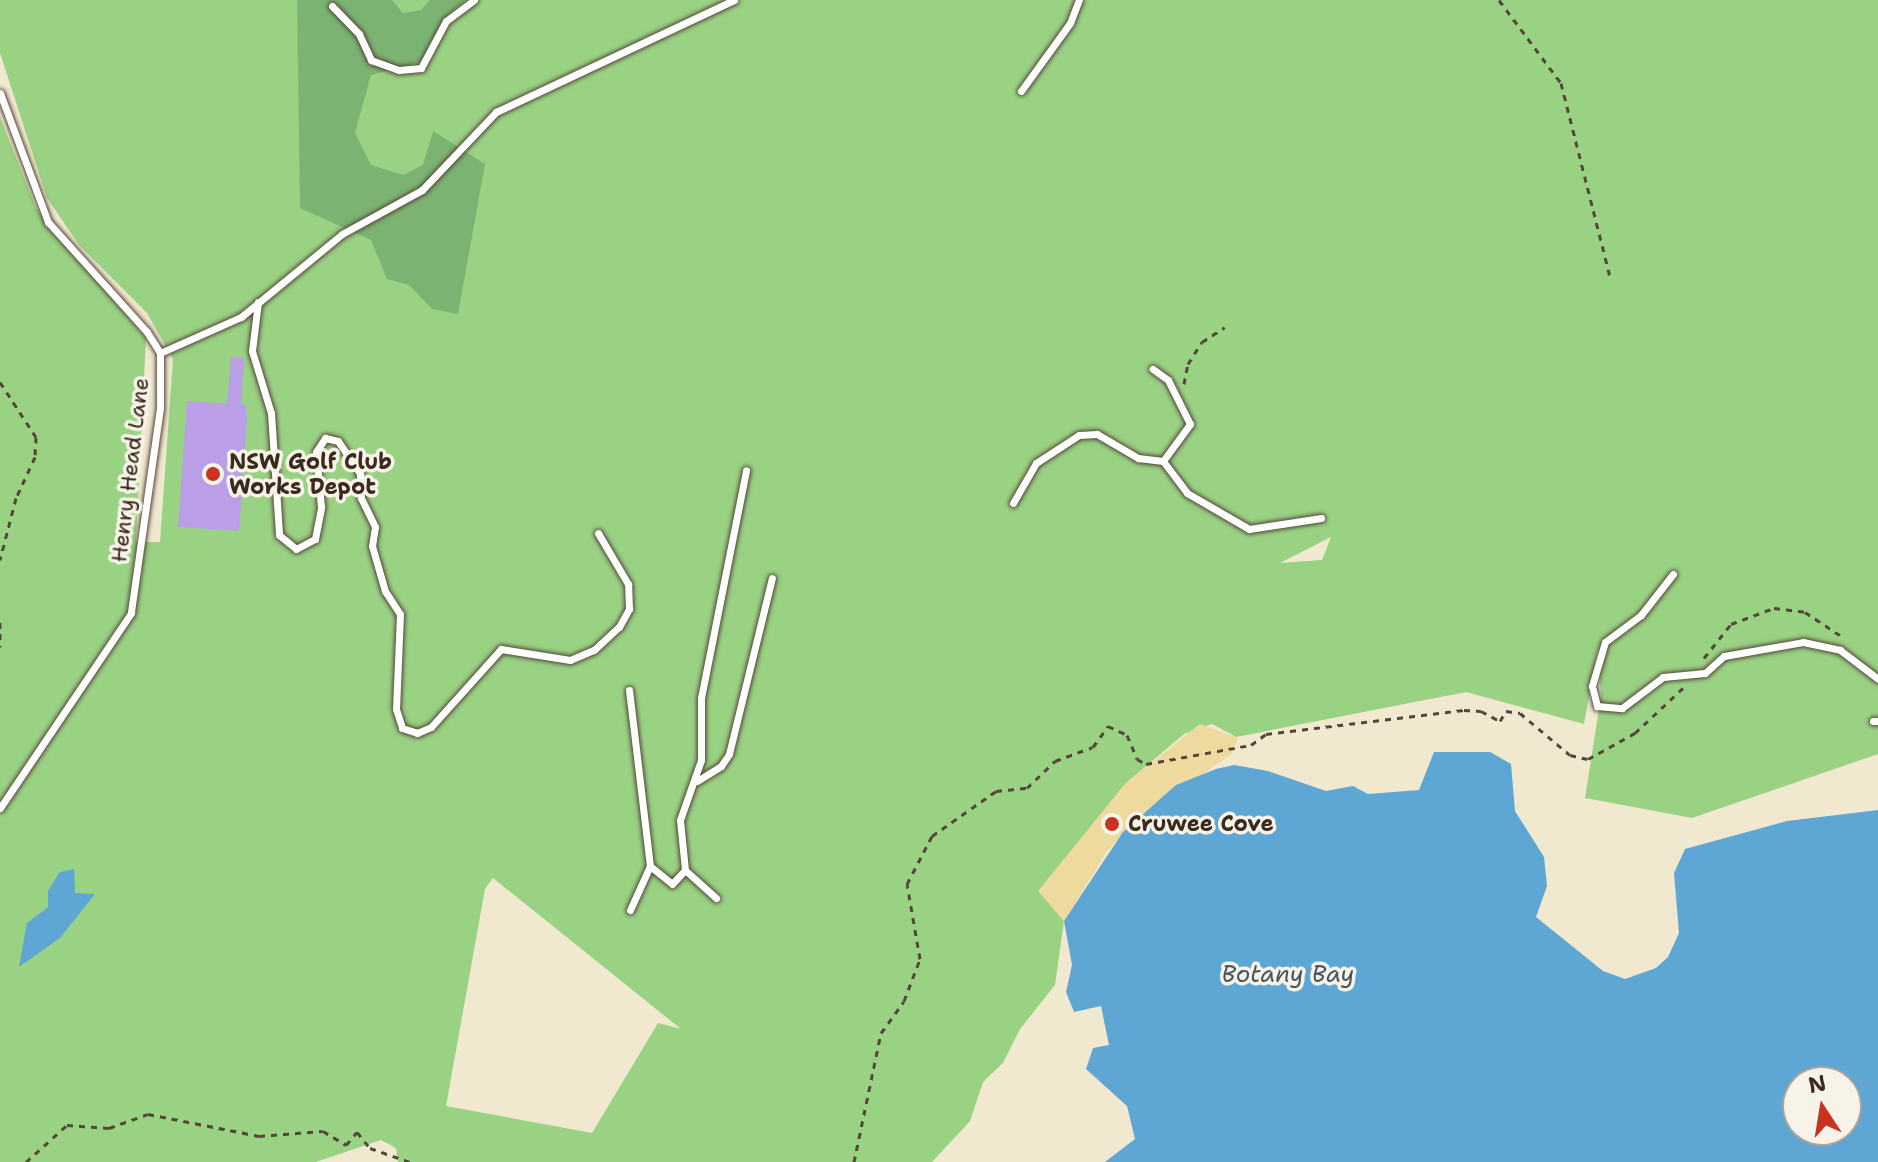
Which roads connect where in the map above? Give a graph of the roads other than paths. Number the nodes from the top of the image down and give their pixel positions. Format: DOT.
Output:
graph roads {
  1 [pos="474,0"];
  2 [pos="734,0"];
  3 [pos="1079,0"];
  4 [pos="332,6"];
  5 [pos="1021,91"];
  6 [pos="0,93"];
  7 [pos="258,302"];
  8 [pos="160,353"];
  9 [pos="1153,369"];
  10 [pos="1163,461"];
  11 [pos="746,470"];
  12 [pos="1013,503"];
  13 [pos="1321,518"];
  14 [pos="598,533"];
  15 [pos="1673,574"];
  16 [pos="772,578"];
  17 [pos="1878,679"];
  18 [pos="629,690"];
  19 [pos="697,781"];
  20 [pos="0,808"];
  21 [pos="650,866"];
  22 [pos="685,870"];
  23 [pos="716,898"];
  24 [pos="630,910"];
  1 -- 4 [label="lane"];
  2 -- 7 [label="lane"];
  3 -- 5 [label="lane"];
  6 -- 8 [label="lane, Henry Head Lane"];
  7 -- 8 [label="lane"];
  7 -- 14 [label="lane"];
  8 -- 20 [label="lane, Henry Head Lane"];
  9 -- 10 [label="lane"];
  10 -- 12 [label="lane"];
  10 -- 13 [label="lane"];
  11 -- 19 [label="lane"];
  15 -- 17 [label="lane"];
  16 -- 19 [label="lane"];
  18 -- 21 [label="lane"];
  19 -- 22 [label="lane"];
  21 -- 22 [label="lane"];
  21 -- 24 [label="lane"];
  22 -- 23 [label="lane"];
}
